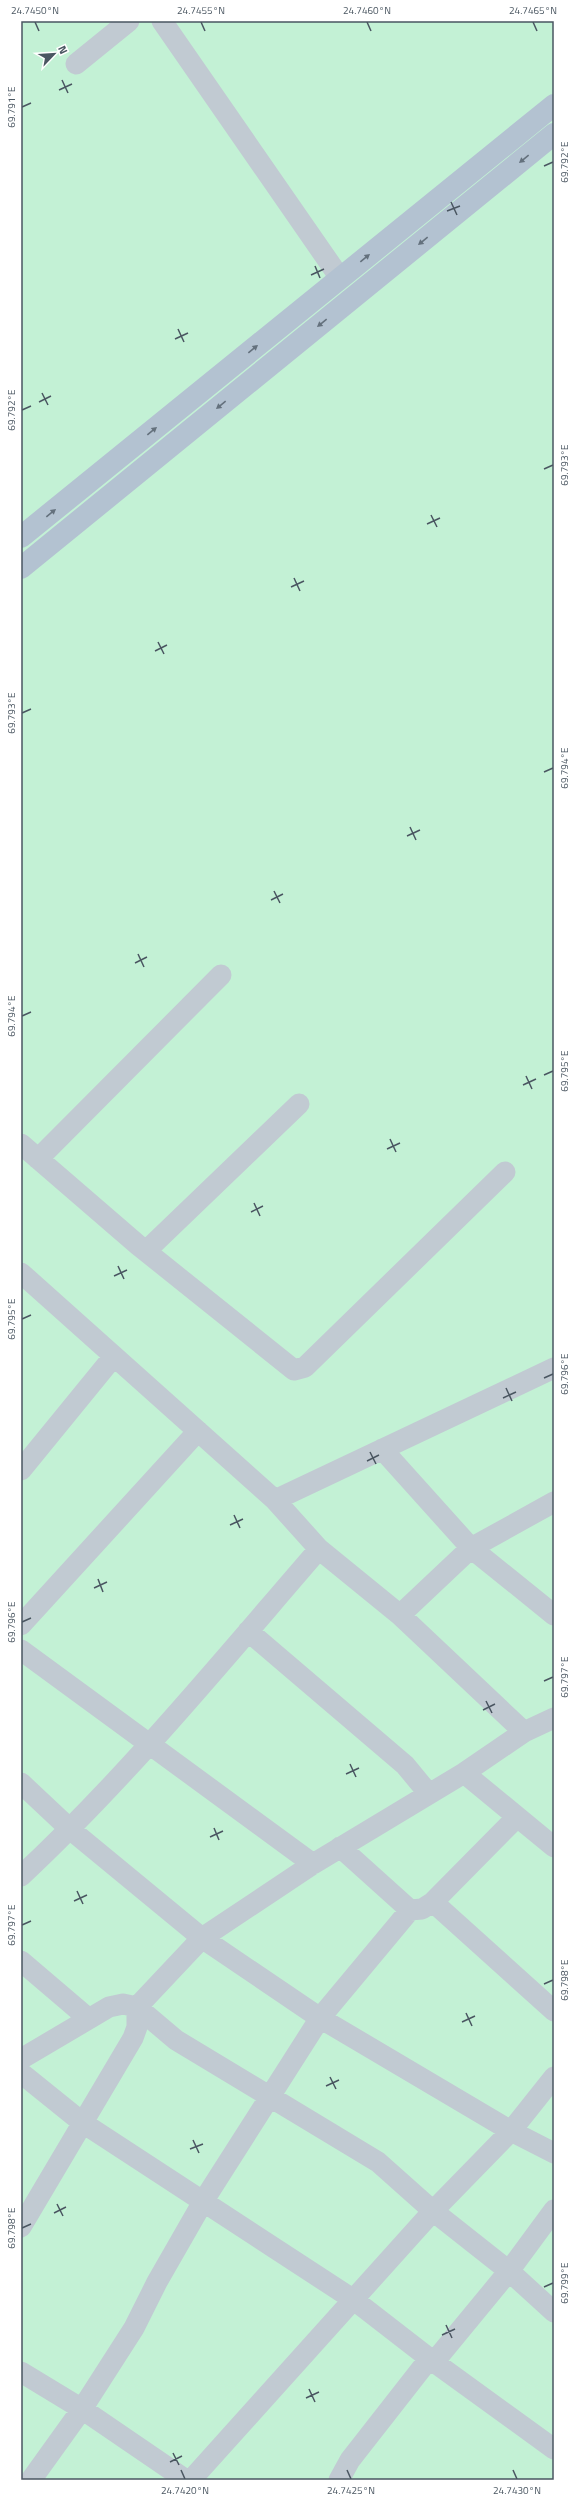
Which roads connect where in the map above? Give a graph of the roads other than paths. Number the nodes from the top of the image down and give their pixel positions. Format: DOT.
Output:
graph roads {
  1 [pos="129,21"];
  2 [pos="162,21"];
  3 [pos="76,64"];
  4 [pos="554,105"];
  5 [pos="554,134"];
  6 [pos="340,278"];
  7 [pos="21,538"];
  8 [pos="21,568"];
  9 [pos="221,975"];
  10 [pos="299,1104"];
  11 [pos="21,1144"];
  12 [pos="38,1159"];
  13 [pos="505,1172"];
  14 [pos="146,1251"];
  15 [pos="21,1273"];
  16 [pos="114,1356"];
  17 [pos="554,1368"];
  18 [pos="198,1431"];
  19 [pos="382,1449"];
  20 [pos="21,1470"];
  21 [pos="275,1500"];
  22 [pos="554,1502"];
  23 [pos="471,1548"];
  24 [pos="319,1549"];
  25 [pos="400,1615"];
  26 [pos="554,1615"];
  27 [pos="21,1625"];
  28 [pos="248,1631"];
  29 [pos="21,1651"];
  30 [pos="554,1718"];
  31 [pos="524,1732"];
  32 [pos="150,1746"];
  33 [pos="464,1773"];
  34 [pos="21,1783"];
  35 [pos="429,1794"];
  36 [pos="517,1817"];
  37 [pos="71,1830"];
  38 [pos="340,1847"];
  39 [pos="554,1847"];
  40 [pos="313,1864"];
  41 [pos="21,1876"];
  42 [pos="433,1902"];
  43 [pos="410,1910"];
  44 [pos="202,1938"];
  45 [pos="21,1961"];
  46 [pos="137,2007"];
  47 [pos="554,2011"];
  48 [pos="320,2018"];
  49 [pos="88,2019"];
  50 [pos="21,2059"];
  51 [pos="21,2073"];
  52 [pos="554,2077"];
  53 [pos="270,2098"];
  54 [pos="83,2123"];
  55 [pos="511,2131"];
  56 [pos="554,2153"];
  57 [pos="204,2200"];
  58 [pos="554,2210"];
  59 [pos="433,2211"];
  60 [pos="21,2226"];
  61 [pos="509,2270"];
  62 [pos="354,2300"];
  63 [pos="554,2312"];
  64 [pos="431,2360"];
  65 [pos="21,2372"];
  66 [pos="82,2409"];
  67 [pos="554,2448"];
  68 [pos="31,2480"];
  69 [pos="186,2480"];
  70 [pos="191,2480"];
  71 [pos="339,2480"];
  1 -- 3 [label="street"];
  2 -- 6 [label="street"];
  6 -- 4 [label="main road, one-way"];
  5 -- 8 [label="main road, one-way"];
  7 -- 6 [label="main road, one-way"];
  9 -- 12 [label="street"];
  10 -- 14 [label="street"];
  11 -- 12 [label="street"];
  12 -- 14 [label="street"];
  13 -- 14 [label="street"];
  15 -- 16 [label="street"];
  16 -- 18 [label="street"];
  16 -- 20 [label="street"];
  17 -- 19 [label="street"];
  18 -- 21 [label="street"];
  18 -- 27 [label="street"];
  19 -- 21 [label="street"];
  19 -- 23 [label="street"];
  21 -- 24 [label="street"];
  22 -- 23 [label="street"];
  23 -- 25 [label="street"];
  23 -- 26 [label="street"];
  24 -- 25 [label="street"];
  24 -- 28 [label="street"];
  25 -- 31 [label="street"];
  28 -- 32 [label="street"];
  28 -- 35 [label="street"];
  29 -- 32 [label="street"];
  30 -- 31 [label="street"];
  31 -- 33 [label="street"];
  32 -- 37 [label="street"];
  32 -- 40 [label="street"];
  33 -- 35 [label="street"];
  33 -- 36 [label="street"];
  34 -- 37 [label="street"];
  35 -- 38 [label="street"];
  36 -- 39 [label="street"];
  36 -- 42 [label="street"];
  37 -- 41 [label="street"];
  37 -- 44 [label="street"];
  38 -- 40 [label="street"];
  38 -- 43 [label="street"];
  40 -- 44 [label="street"];
  42 -- 43 [label="street"];
  42 -- 47 [label="street"];
  43 -- 48 [label="street"];
  44 -- 46 [label="street"];
  44 -- 48 [label="street"];
  45 -- 49 [label="street"];
  46 -- 49 [label="street"];
  46 -- 53 [label="street"];
  46 -- 54 [label="street"];
  48 -- 53 [label="street"];
  48 -- 55 [label="street"];
  49 -- 50 [label="street"];
  51 -- 54 [label="street"];
  52 -- 55 [label="street"];
  53 -- 57 [label="street"];
  53 -- 59 [label="street"];
  54 -- 57 [label="street"];
  54 -- 60 [label="street"];
  55 -- 56 [label="street"];
  55 -- 59 [label="street"];
  57 -- 62 [label="street"];
  57 -- 66 [label="street"];
  58 -- 61 [label="street"];
  59 -- 61 [label="street"];
  59 -- 62 [label="street"];
  61 -- 63 [label="street"];
  61 -- 64 [label="street"];
  62 -- 64 [label="street"];
  62 -- 70 [label="street"];
  64 -- 67 [label="street"];
  64 -- 71 [label="street"];
  65 -- 66 [label="street"];
  66 -- 68 [label="street"];
  66 -- 69 [label="street"];
}
